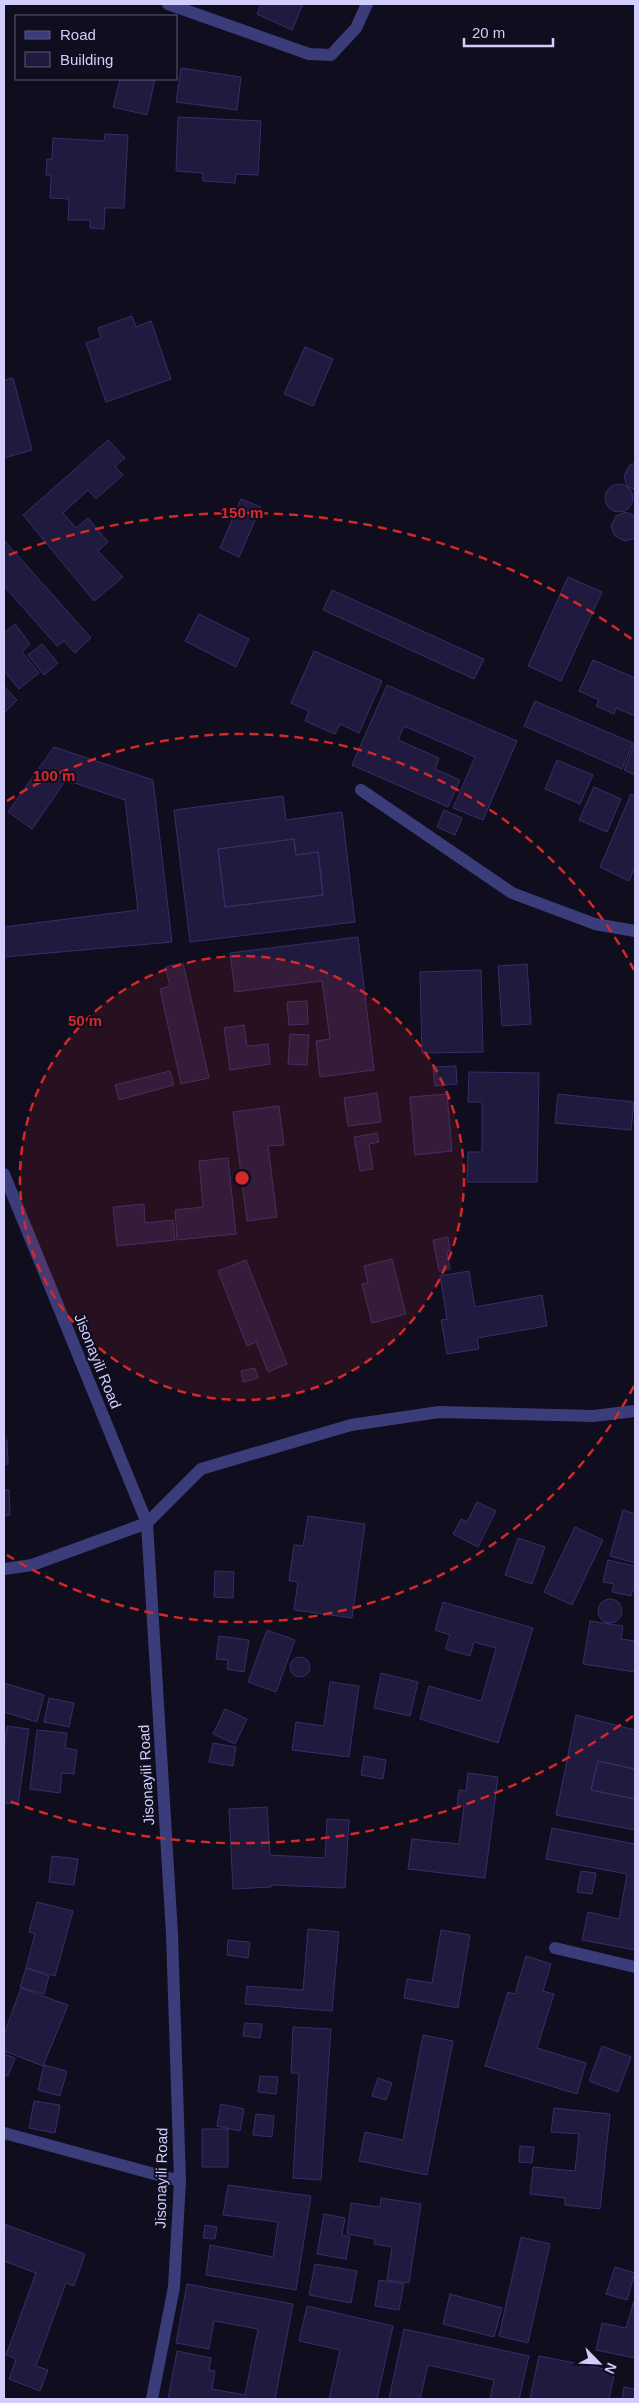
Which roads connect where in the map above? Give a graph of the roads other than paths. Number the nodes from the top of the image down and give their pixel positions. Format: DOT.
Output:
graph roads {
  1 [pos="168,4"];
  2 [pos="367,4"];
  3 [pos="361,790"];
  4 [pos="635,931"];
  5 [pos="4,1174"];
  6 [pos="635,1411"];
  7 [pos="147,1523"];
  8 [pos="4,1569"];
  9 [pos="555,1948"];
  10 [pos="635,1967"];
  11 [pos="4,2133"];
  12 [pos="180,2181"];
  13 [pos="152,2399"];
  1 -- 2 [label="street"];
  3 -- 4 [label="street"];
  5 -- 7 [label="street, Jisonayili Road"];
  6 -- 7 [label="street"];
  7 -- 8 [label="street"];
  7 -- 12 [label="street, Jisonayili Road"];
  9 -- 10 [label="street"];
  11 -- 12 [label="street"];
  12 -- 13 [label="street, Jisonayili Road"];
}
